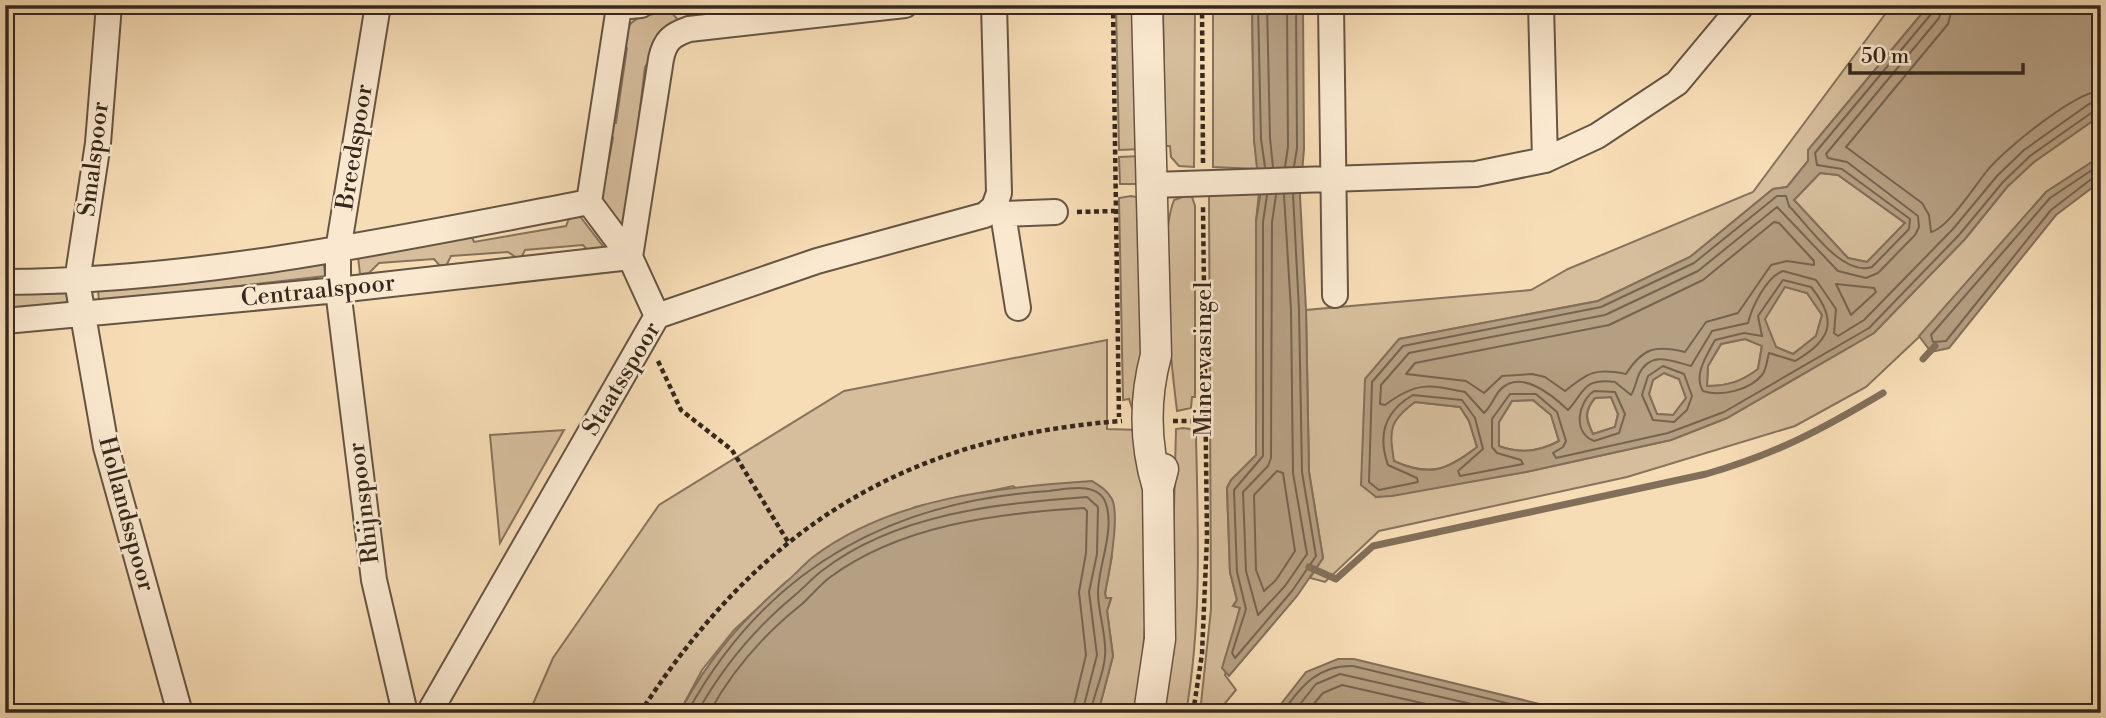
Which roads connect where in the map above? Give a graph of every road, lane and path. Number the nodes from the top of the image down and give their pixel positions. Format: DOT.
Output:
graph roads {
  1 [pos="109,5"];
  2 [pos="378,5"];
  3 [pos="905,5"];
  4 [pos="994,5"];
  5 [pos="1113,5"];
  6 [pos="1147,5"];
  7 [pos="1202,5"];
  8 [pos="1331,5"];
  9 [pos="1541,5"];
  10 [pos="1742,5"];
  11 [pos="626,6"];
  12 [pos="1545,160"];
  13 [pos="1324,181"];
  14 [pos="1202,183"];
  15 [pos="1153,185"];
  16 [pos="589,202"];
  17 [pos="999,211"];
  18 [pos="1115,211"];
  19 [pos="1055,212"];
  20 [pos="338,250"];
  21 [pos="630,257"];
  22 [pos="76,281"];
  23 [pos="5,282"];
  24 [pos="338,290"];
  25 [pos="1335,295"];
  26 [pos="1018,308"];
  27 [pos="80,313"];
  28 [pos="5,321"];
  29 [pos="651,326"];
  30 [pos="788,542"];
  31 [pos="180,713"];
  32 [pos="405,713"];
  33 [pos="429,713"];
  34 [pos="640,713"];
  35 [pos="1149,713"];
  36 [pos="1194,713"];
  1 -- 22 [label="street, Smalspoor"];
  2 -- 20 [label="street, Breedspoor"];
  3 -- 21 [label="street"];
  4 -- 17 [label="street"];
  5 -- 18 [label="path"];
  6 -- 15 [label="street, Minervasingel"];
  7 -- 14 [label="path, Minervasingel"];
  8 -- 13 [label="street"];
  9 -- 12 [label="street"];
  10 -- 12 [label="street"];
  11 -- 16 [label="street"];
  12 -- 13 [label="street"];
  13 -- 14 [label="street"];
  13 -- 25 [label="street"];
  14 -- 15 [label="street"];
  14 -- 36 [label="path, Minervasingel"];
  15 -- 35 [label="street, Minervasingel"];
  16 -- 20 [label="street, Centraalspoor"];
  16 -- 21 [label="street"];
  17 -- 19 [label="street, Staatsspoor"];
  17 -- 26 [label="street"];
  17 -- 29 [label="street, Staatsspoor"];
  18 -- 19 [label="path"];
  18 -- 30 [label="path"];
  20 -- 22 [label="street, Centraalspoor"];
  20 -- 24 [label="street, Breedspoor"];
  21 -- 24 [label="street, Centraalspoor"];
  21 -- 29 [label="street"];
  22 -- 23 [label="street, Centraalspoor"];
  22 -- 27 [label="street, Smalspoor"];
  24 -- 27 [label="street, Centraalspoor"];
  24 -- 32 [label="street, Rhijnspoor"];
  27 -- 28 [label="street, Centraalspoor"];
  27 -- 31 [label="street, Hollandsspoor"];
  29 -- 30 [label="path"];
  29 -- 33 [label="street, Staatsspoor"];
  30 -- 34 [label="path"];
}
